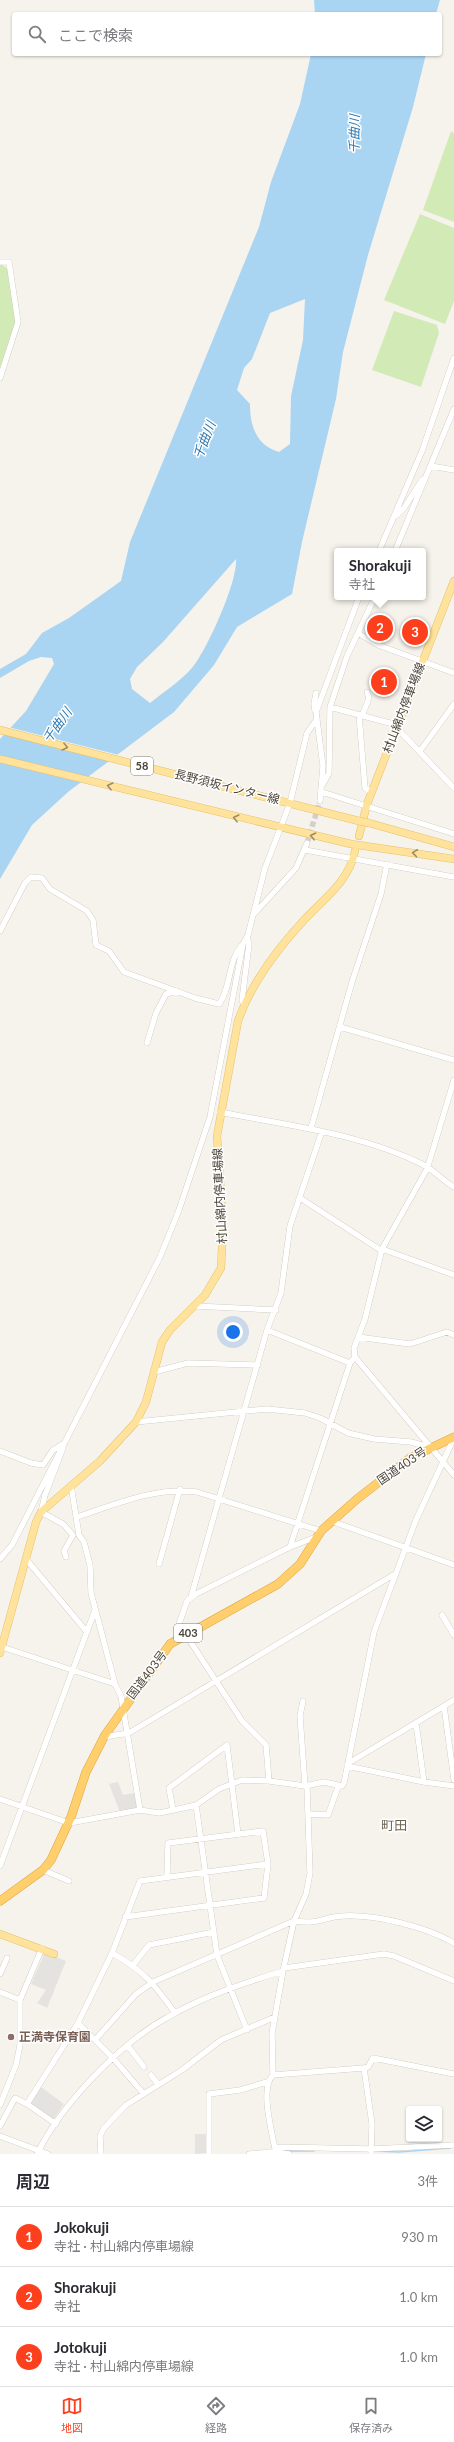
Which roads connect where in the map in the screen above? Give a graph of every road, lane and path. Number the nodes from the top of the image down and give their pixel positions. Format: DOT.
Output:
graph roads {
  1 [pos="0,262"];
  2 [pos="454,358"];
  3 [pos="0,378"];
  4 [pos="454,408"];
  5 [pos="431,466"];
  6 [pos="454,470"];
  7 [pos="428,473"];
  8 [pos="394,518"];
  9 [pos="379,548"];
  10 [pos="396,548"];
  11 [pos="454,581"];
  12 [pos="358,600"];
  13 [pos="374,600"];
  14 [pos="358,633"];
  15 [pos="422,659"];
  16 [pos="454,673"];
  17 [pos="367,692"];
  18 [pos="316,693"];
  19 [pos="454,704"];
  20 [pos="330,707"];
  21 [pos="316,712"];
  22 [pos="361,716"];
  23 [pos="317,719"];
  24 [pos="396,726"];
  25 [pos="0,730"];
  26 [pos="420,751"];
  27 [pos="0,759"];
  28 [pos="323,784"];
  29 [pos="454,788"];
  30 [pos="322,792"];
  31 [pos="372,792"];
  32 [pos="320,801"];
  33 [pos="287,802"];
  34 [pos="367,804"];
  35 [pos="278,828"];
  36 [pos="454,834"];
  37 [pos="359,836"];
  38 [pos="307,843"];
  39 [pos="454,847"];
  40 [pos="305,850"];
  41 [pos="355,855"];
  42 [pos="454,859"];
  43 [pos="387,864"];
  44 [pos="454,877"];
  45 [pos="253,915"];
  46 [pos="0,931"];
  47 [pos="247,936"];
  48 [pos="243,944"];
  49 [pos="179,991"];
  50 [pos="244,1006"];
  51 [pos="340,1027"];
  52 [pos="147,1043"];
  53 [pos="454,1060"];
  54 [pos="454,1080"];
  55 [pos="220,1112"];
  56 [pos="312,1128"];
  57 [pos="322,1131"];
  58 [pos="427,1166"];
  59 [pos="454,1187"];
  60 [pos="300,1198"];
  61 [pos="382,1250"];
  62 [pos="454,1275"];
  63 [pos="195,1306"];
  64 [pos="276,1310"];
  65 [pos="267,1330"];
  66 [pos="454,1335"];
  67 [pos="358,1337"];
  68 [pos="355,1358"];
  69 [pos="350,1363"];
  70 [pos="258,1365"];
  71 [pos="154,1372"];
  72 [pos="244,1411"];
  73 [pos="136,1422"];
  74 [pos="329,1423"];
  75 [pos="454,1437"];
  76 [pos="62,1443"];
  77 [pos="429,1447"];
  78 [pos="0,1451"];
  79 [pos="442,1461"];
  80 [pos="454,1475"];
  81 [pos="71,1485"];
  82 [pos="180,1490"];
  83 [pos="220,1500"];
  84 [pos="41,1512"];
  85 [pos="77,1517"];
  86 [pos="331,1521"];
  87 [pos="298,1524"];
  88 [pos="318,1534"];
  89 [pos="290,1547"];
  90 [pos="405,1549"];
  91 [pos="66,1557"];
  92 [pos="0,1559"];
  93 [pos="26,1559"];
  94 [pos="159,1564"];
  95 [pos="454,1565"];
  96 [pos="395,1574"];
  97 [pos="191,1597"];
  98 [pos="96,1610"];
  99 [pos="442,1615"];
  100 [pos="87,1632"];
  101 [pos="186,1634"];
  102 [pos="454,1635"];
  103 [pos="1,1650"];
  104 [pos="72,1668"];
  105 [pos="216,1682"];
  106 [pos="115,1684"];
  107 [pos="454,1700"];
  108 [pos="303,1701"];
  109 [pos="454,1704"];
  110 [pos="444,1706"];
  111 [pos="122,1708"];
  112 [pos="416,1723"];
  113 [pos="129,1733"];
  114 [pos="104,1737"];
  115 [pos="347,1765"];
  116 [pos="454,1780"];
  117 [pos="269,1781"];
  118 [pos="424,1782"];
  119 [pos="231,1783"];
  120 [pos="306,1786"];
  121 [pos="454,1786"];
  122 [pos="338,1787"];
  123 [pos="0,1799"];
  124 [pos="196,1805"];
  125 [pos="23,1807"];
  126 [pos="140,1810"];
  127 [pos="173,1810"];
  128 [pos="308,1814"];
  129 [pos="69,1823"];
  130 [pos="238,1834"];
  131 [pos="201,1840"];
  132 [pos="268,1864"];
  133 [pos="0,1866"];
  134 [pos="43,1870"];
  135 [pos="205,1873"];
  136 [pos="167,1877"];
  137 [pos="69,1881"];
  138 [pos="0,1901"];
  139 [pos="210,1905"];
  140 [pos="125,1917"];
  141 [pos="294,1921"];
  142 [pos="214,1932"];
  143 [pos="0,1934"];
  144 [pos="454,1943"];
  145 [pos="42,1948"];
  146 [pos="112,1953"];
  147 [pos="54,1954"];
  148 [pos="217,1956"];
  149 [pos="7,1958"];
  150 [pos="133,1965"];
  151 [pos="283,1969"];
  152 [pos="0,1974"];
  153 [pos="153,1982"];
  154 [pos="454,1982"];
  155 [pos="229,1988"];
  156 [pos="0,1992"];
  157 [pos="20,2000"];
  158 [pos="175,2013"];
  159 [pos="275,2017"];
  160 [pos="78,2023"];
  161 [pos="247,2030"];
  162 [pos="95,2040"];
  163 [pos="128,2046"];
  164 [pos="113,2058"];
  165 [pos="144,2067"];
  166 [pos="364,2068"];
  167 [pos="454,2074"];
  168 [pos="151,2075"];
  169 [pos="273,2075"];
  170 [pos="268,2082"];
  171 [pos="158,2084"];
  172 [pos="142,2093"];
  173 [pos="27,2104"];
  174 [pos="0,2105"];
  175 [pos="56,2124"];
  176 [pos="0,2126"];
  177 [pos="0,2136"];
  178 [pos="454,2146"];
  179 [pos="276,2151"];
  180 [pos="38,2152"];
  181 [pos="371,2152"];
  182 [pos="48,2154"];
  183 [pos="101,2154"];
  184 [pos="209,2154"];
  185 [pos="249,2154"];
  186 [pos="289,2154"];
  1 -- 3 [label="street"];
  2 -- 8 [label="street"];
  4 -- 5 [label="street"];
  5 -- 6 [label="street"];
  5 -- 7 [label="street"];
  7 -- 8 [label="street"];
  7 -- 10 [label="street"];
  8 -- 9 [label="street"];
  11 -- 15 [label="main road, 村山綿内停車場線"];
  12 -- 21 [label="street"];
  13 -- 14 [label="street"];
  14 -- 15 [label="street"];
  14 -- 20 [label="street"];
  15 -- 16 [label="street"];
  15 -- 24 [label="main road, 村山綿内停車場線"];
  17 -- 22 [label="street"];
  18 -- 21 [label="street"];
  19 -- 26 [label="street"];
  20 -- 22 [label="street"];
  20 -- 28 [label="street"];
  21 -- 23 [label="street"];
  22 -- 24 [label="street"];
  22 -- 31 [label="street"];
  23 -- 28 [label="street"];
  23 -- 33 [label="street"];
  24 -- 26 [label="street"];
  24 -- 31 [label="main road, 村山綿内停車場線"];
  25 -- 33 [label="main road, 長野須坂インター線 / 58, one-way"];
  26 -- 29 [label="street"];
  35 -- 27 [label="main road, 58, one-way"];
  28 -- 30 [label="street"];
  30 -- 32 [label="street"];
  30 -- 34 [label="street"];
  31 -- 34 [label="main road, 村山綿内停車場線"];
  33 -- 35 [label="street"];
  33 -- 39 [label="main road, 長野須坂インター線 / 58, bridge"];
  34 -- 36 [label="street"];
  34 -- 37 [label="main road, 村山綿内停車場線"];
  42 -- 35 [label="main road, 58, one-way"];
  35 -- 45 [label="street"];
  38 -- 40 [label="street"];
  40 -- 41 [label="street"];
  40 -- 45 [label="street"];
  41 -- 43 [label="street"];
  41 -- 50 [label="main road, 村山綿内停車場線"];
  43 -- 44 [label="street"];
  43 -- 51 [label="street"];
  45 -- 47 [label="street"];
  46 -- 49 [label="street"];
  47 -- 48 [label="street"];
  47 -- 50 [label="street"];
  48 -- 49 [label="street"];
  48 -- 76 [label="street"];
  49 -- 52 [label="street"];
  50 -- 55 [label="main road, 村山綿内停車場線"];
  51 -- 53 [label="street"];
  51 -- 56 [label="street"];
  54 -- 58 [label="street"];
  55 -- 56 [label="street"];
  55 -- 63 [label="main road, 村山綿内停車場線"];
  56 -- 57 [label="street"];
  57 -- 58 [label="street"];
  57 -- 60 [label="street"];
  58 -- 59 [label="street"];
  58 -- 61 [label="street"];
  60 -- 61 [label="street"];
  60 -- 64 [label="street"];
  61 -- 62 [label="street"];
  61 -- 67 [label="street"];
  63 -- 64 [label="street"];
  63 -- 71 [label="main road, 村山綿内停車場線"];
  64 -- 65 [label="street"];
  65 -- 69 [label="street"];
  65 -- 70 [label="street"];
  66 -- 67 [label="street"];
  67 -- 68 [label="street"];
  68 -- 69 [label="street"];
  68 -- 77 [label="street"];
  69 -- 74 [label="street"];
  70 -- 71 [label="street"];
  70 -- 72 [label="street"];
  71 -- 73 [label="main road, 村山綿内停車場線"];
  72 -- 73 [label="street"];
  72 -- 74 [label="street"];
  72 -- 83 [label="street"];
  73 -- 81 [label="main road, 村山綿内停車場線"];
  74 -- 77 [label="street"];
  74 -- 87 [label="street"];
  75 -- 77 [label="highway, 国道403号 / 403"];
  75 -- 79 [label="street"];
  76 -- 78 [label="street"];
  76 -- 84 [label="street"];
  76 -- 92 [label="street"];
  77 -- 79 [label="street"];
  77 -- 86 [label="highway, 国道403号 / 403"];
  79 -- 80 [label="street"];
  79 -- 90 [label="street"];
  81 -- 84 [label="main road, 村山綿内停車場線"];
  81 -- 85 [label="street"];
  82 -- 83 [label="street"];
  82 -- 85 [label="street"];
  82 -- 94 [label="street"];
  83 -- 87 [label="street"];
  83 -- 97 [label="street"];
  84 -- 91 [label="street"];
  84 -- 93 [label="main road, 村山綿内停車場線"];
  85 -- 98 [label="street"];
  86 -- 88 [label="highway, 国道403号 / 403"];
  86 -- 90 [label="street"];
  87 -- 88 [label="street"];
  87 -- 89 [label="street"];
  88 -- 89 [label="street"];
  88 -- 101 [label="highway, 国道403号 / 403"];
  89 -- 97 [label="street"];
  90 -- 95 [label="street"];
  90 -- 96 [label="street"];
  93 -- 100 [label="street"];
  93 -- 103 [label="main road, 村山綿内停車場線"];
  96 -- 105 [label="street"];
  96 -- 115 [label="street"];
  97 -- 101 [label="street"];
  98 -- 100 [label="street"];
  98 -- 106 [label="street"];
  99 -- 102 [label="street"];
  100 -- 104 [label="street"];
  101 -- 105 [label="street"];
  101 -- 111 [label="highway, 国道403号 / 403"];
  103 -- 104 [label="street"];
  104 -- 106 [label="street"];
  104 -- 125 [label="street"];
  105 -- 113 [label="street"];
  105 -- 117 [label="street"];
  106 -- 111 [label="street"];
  107 -- 110 [label="street"];
  108 -- 120 [label="street"];
  109 -- 110 [label="street"];
  110 -- 112 [label="street"];
  110 -- 116 [label="street"];
  111 -- 113 [label="street"];
  111 -- 114 [label="highway, 国道403号 / 403"];
  112 -- 115 [label="street"];
  112 -- 118 [label="street"];
  113 -- 114 [label="street"];
  113 -- 126 [label="street"];
  114 -- 129 [label="highway, 国道403号 / 403"];
  115 -- 118 [label="street"];
  115 -- 122 [label="street"];
  117 -- 119 [label="street"];
  117 -- 120 [label="street"];
  118 -- 121 [label="street"];
  119 -- 124 [label="street"];
  119 -- 127 [label="street"];
  119 -- 130 [label="street"];
  120 -- 122 [label="street"];
  120 -- 128 [label="street"];
  122 -- 128 [label="street"];
  123 -- 125 [label="street"];
  124 -- 127 [label="street"];
  124 -- 131 [label="street"];
  125 -- 129 [label="street"];
  125 -- 133 [label="street"];
  126 -- 127 [label="street"];
  126 -- 129 [label="street"];
  128 -- 141 [label="street"];
  129 -- 134 [label="highway, 国道403号 / 403"];
  130 -- 131 [label="street"];
  130 -- 132 [label="street"];
  131 -- 135 [label="street"];
  131 -- 136 [label="street"];
  132 -- 135 [label="street"];
  132 -- 139 [label="street"];
  134 -- 137 [label="street"];
  134 -- 138 [label="highway, 国道403号 / 403"];
  135 -- 136 [label="street"];
  135 -- 139 [label="street"];
  136 -- 140 [label="street"];
  139 -- 140 [label="street"];
  139 -- 142 [label="street"];
  140 -- 146 [label="street"];
  141 -- 144 [label="street"];
  141 -- 148 [label="street"];
  141 -- 151 [label="street"];
  142 -- 148 [label="street"];
  142 -- 150 [label="street"];
  143 -- 145 [label="main road"];
  145 -- 147 [label="main road"];
  145 -- 157 [label="street"];
  146 -- 150 [label="street"];
  146 -- 160 [label="street"];
  148 -- 153 [label="street"];
  148 -- 155 [label="street"];
  149 -- 152 [label="street"];
  150 -- 153 [label="street"];
  151 -- 154 [label="street"];
  151 -- 155 [label="street"];
  151 -- 159 [label="street"];
  153 -- 158 [label="street"];
  153 -- 162 [label="street"];
  155 -- 158 [label="street"];
  155 -- 161 [label="street"];
  156 -- 157 [label="street"];
  157 -- 174 [label="street"];
  158 -- 163 [label="street"];
  159 -- 161 [label="street"];
  159 -- 169 [label="street"];
  160 -- 162 [label="street"];
  160 -- 173 [label="street"];
  161 -- 171 [label="street"];
  162 -- 164 [label="street"];
  163 -- 164 [label="street"];
  163 -- 165 [label="street"];
  164 -- 172 [label="street"];
  164 -- 175 [label="street"];
  166 -- 167 [label="street"];
  166 -- 169 [label="street"];
  166 -- 181 [label="street"];
  168 -- 171 [label="street"];
  169 -- 170 [label="street"];
  170 -- 179 [label="street"];
  170 -- 184 [label="street"];
  171 -- 172 [label="street"];
  172 -- 183 [label="street"];
  173 -- 175 [label="street"];
  173 -- 176 [label="street"];
  175 -- 180 [label="street"];
  177 -- 180 [label="street"];
  178 -- 181 [label="street"];
  179 -- 181 [label="street"];
  179 -- 185 [label="street"];
  179 -- 186 [label="street"];
  180 -- 182 [label="street"];
}
